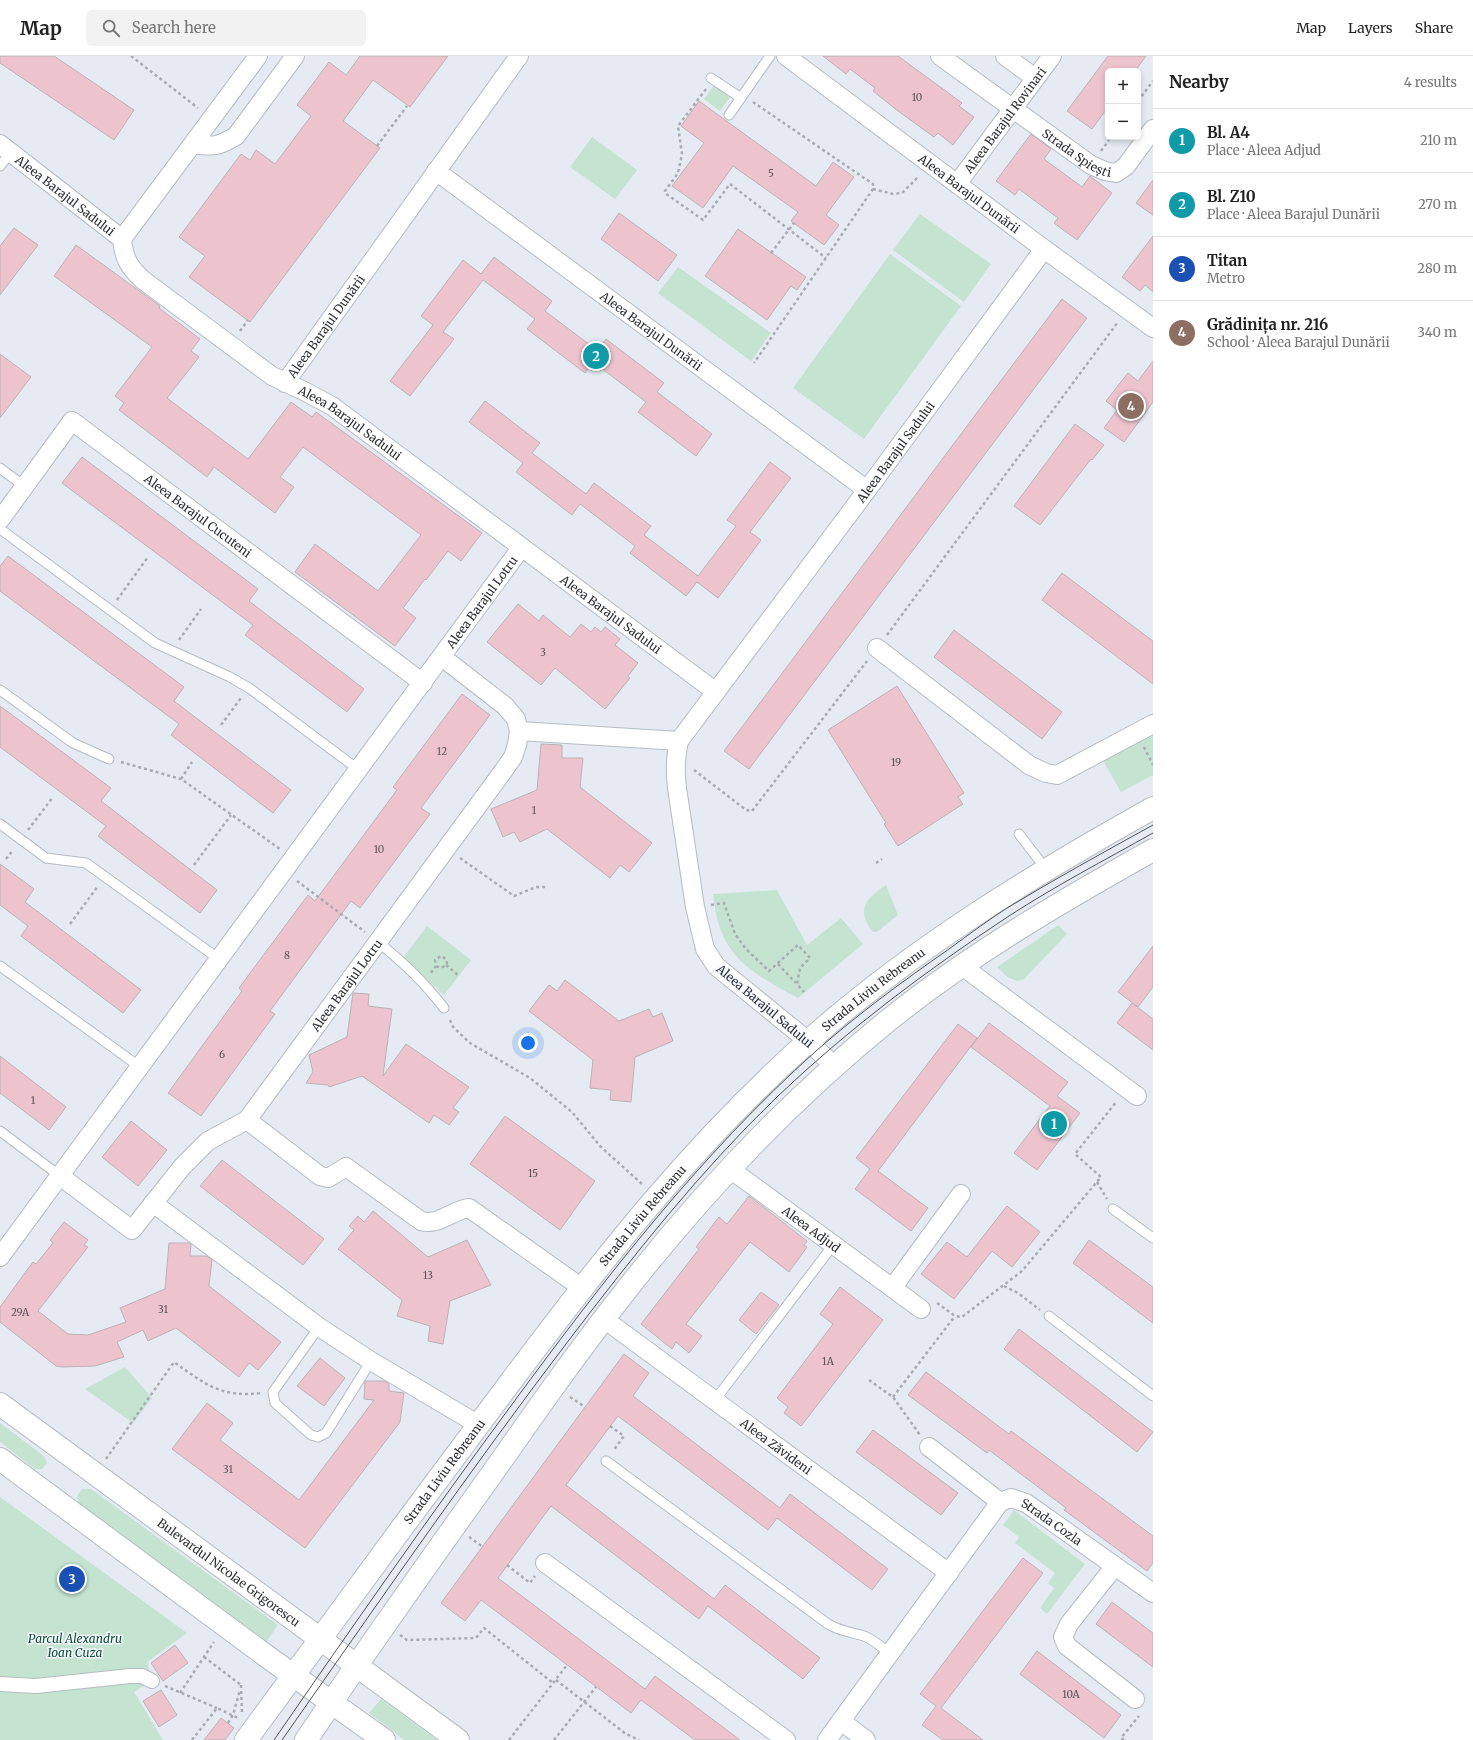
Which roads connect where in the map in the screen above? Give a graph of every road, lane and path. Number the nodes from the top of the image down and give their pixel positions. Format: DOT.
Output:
graph roads {
  1 [pos="131,56"];
  2 [pos="258,56"];
  3 [pos="295,56"];
  4 [pos="519,56"];
  5 [pos="770,56"];
  6 [pos="786,56"];
  7 [pos="940,56"];
  8 [pos="1005,56"];
  9 [pos="1052,56"];
  10 [pos="712,78"];
  11 [pos="1035,78"];
  12 [pos="1153,81"];
  13 [pos="742,96"];
  14 [pos="1141,97"];
  15 [pos="407,106"];
  16 [pos="1012,109"];
  17 [pos="729,115"];
  18 [pos="212,118"];
  19 [pos="1153,129"];
  20 [pos="193,144"];
  21 [pos="377,146"];
  22 [pos="4,154"];
  23 [pos="436,171"];
  24 [pos="919,175"];
  25 [pos="957,184"];
  26 [pos="873,189"];
  27 [pos="794,223"];
  28 [pos="789,230"];
  29 [pos="122,239"];
  30 [pos="1044,249"];
  31 [pos="771,252"];
  32 [pos="826,258"];
  33 [pos="1127,310"];
  34 [pos="1153,328"];
  35 [pos="754,364"];
  36 [pos="285,383"];
  37 [pos="0,468"];
  38 [pos="24,486"];
  39 [pos="867,490"];
  40 [pos="0,520"];
  41 [pos="0,529"];
  42 [pos="522,548"];
  43 [pos="148,557"];
  44 [pos="201,609"];
  45 [pos="110,610"];
  46 [pos="877,648"];
  47 [pos="172,650"];
  48 [pos="442,657"];
  49 [pos="423,683"];
  50 [pos="249,688"];
  51 [pos="0,690"];
  52 [pos="716,692"];
  53 [pos="1153,724"];
  54 [pos="221,725"];
  55 [pos="519,731"];
  56 [pos="677,749"];
  57 [pos="109,759"];
  58 [pos="192,762"];
  59 [pos="359,770"];
  60 [pos="181,779"];
  61 [pos="1153,808"];
  62 [pos="231,815"];
  63 [pos="0,824"];
  64 [pos="1019,834"];
  65 [pos="446,849"];
  66 [pos="1153,850"];
  67 [pos="882,859"];
  68 [pos="876,863"];
  69 [pos="194,865"];
  70 [pos="289,865"];
  71 [pos="1046,869"];
  72 [pos="105,876"];
  73 [pos="547,887"];
  74 [pos="695,907"];
  75 [pos="70,924"];
  76 [pos="378,942"];
  77 [pos="219,959"];
  78 [pos="778,964"];
  79 [pos="446,965"];
  80 [pos="0,966"];
  81 [pos="436,966"];
  82 [pos="962,966"];
  83 [pos="459,976"];
  84 [pos="424,983"];
  85 [pos="797,984"];
  86 [pos="804,992"];
  87 [pos="444,1008"];
  88 [pos="808,1041"];
  89 [pos="834,1066"];
  90 [pos="140,1067"];
  91 [pos="1119,1084"];
  92 [pos="1137,1096"];
  93 [pos="247,1120"];
  94 [pos="0,1131"];
  95 [pos="730,1168"];
  96 [pos="60,1176"];
  97 [pos="1097,1182"];
  98 [pos="961,1194"];
  99 [pos="656,1197"];
  100 [pos="153,1203"];
  101 [pos="1113,1209"];
  102 [pos="1153,1238"];
  103 [pos="834,1244"];
  104 [pos="0,1257"];
  105 [pos="1004,1286"];
  106 [pos="893,1287"];
  107 [pos="582,1288"];
  108 [pos="921,1309"];
  109 [pos="955,1316"];
  110 [pos="1048,1316"];
  111 [pos="604,1319"];
  112 [pos="319,1327"];
  113 [pos="371,1361"];
  114 [pos="869,1380"];
  115 [pos="273,1392"];
  116 [pos="1153,1396"];
  117 [pos="893,1397"];
  118 [pos="714,1400"];
  119 [pos="0,1404"];
  120 [pos="479,1425"];
  121 [pos="610,1426"];
  122 [pos="929,1447"];
  123 [pos="0,1459"];
  124 [pos="606,1461"];
  125 [pos="95,1474"];
  126 [pos="1000,1502"];
  127 [pos="545,1563"];
  128 [pos="507,1565"];
  129 [pos="1115,1566"];
  130 [pos="949,1573"];
  131 [pos="1153,1594"];
  132 [pos="321,1638"];
  133 [pos="215,1640"];
  134 [pos="407,1640"];
  135 [pos="890,1654"];
  136 [pos="204,1658"];
  137 [pos="357,1665"];
  138 [pos="567,1665"];
  139 [pos="294,1675"];
  140 [pos="556,1680"];
  141 [pos="152,1681"];
  142 [pos="553,1683"];
  143 [pos="0,1684"];
  144 [pos="596,1687"];
  145 [pos="180,1693"];
  146 [pos="1134,1698"];
  147 [pos="584,1701"];
  148 [pos="332,1702"];
  149 [pos="217,1708"];
  150 [pos="233,1715"];
  151 [pos="841,1721"];
  152 [pos="228,1724"];
  153 [pos="192,1740"];
  154 [pos="246,1740"];
  155 [pos="306,1740"];
  156 [pos="384,1740"];
  157 [pos="458,1740"];
  158 [pos="509,1740"];
  159 [pos="554,1740"];
  160 [pos="638,1740"];
  161 [pos="786,1740"];
  162 [pos="827,1740"];
  163 [pos="866,1740"];
  164 [pos="1124,1740"];
  1 -- 18 [label="path"];
  2 -- 18 [label="street"];
  3 -- 20 [label="street"];
  4 -- 23 [label="street, Aleea Barajul Dunării"];
  5 -- 13 [label="lane"];
  6 -- 25 [label="street, Aleea Barajul Dunării"];
  7 -- 16 [label="street, Strada Spiești"];
  8 -- 11 [label="street"];
  9 -- 11 [label="street, Aleea Barajul Rovinari"];
  10 -- 13 [label="lane"];
  10 -- 28 [label="path"];
  11 -- 16 [label="street, Aleea Barajul Rovinari"];
  12 -- 14 [label="path"];
  13 -- 17 [label="lane"];
  13 -- 26 [label="path"];
  15 -- 21 [label="path"];
  16 -- 19 [label="street, Strada Spiești"];
  16 -- 25 [label="street, Aleea Barajul Rovinari"];
  18 -- 20 [label="street"];
  20 -- 29 [label="street"];
  22 -- 29 [label="street, Aleea Barajul Sadului"];
  23 -- 36 [label="street, Aleea Barajul Dunării"];
  23 -- 39 [label="street, Aleea Barajul Dunării"];
  24 -- 26 [label="path"];
  25 -- 30 [label="street, Aleea Barajul Dunării"];
  26 -- 32 [label="path"];
  27 -- 28 [label="path"];
  28 -- 31 [label="path"];
  28 -- 32 [label="path"];
  29 -- 36 [label="street, Aleea Barajul Sadului"];
  30 -- 33 [label="street, Aleea Barajul Dunării"];
  30 -- 39 [label="street, Aleea Barajul Sadului"];
  32 -- 35 [label="path"];
  33 -- 34 [label="street, Aleea Barajul Dunării"];
  33 -- 46 [label="path"];
  36 -- 42 [label="street, Aleea Barajul Sadului"];
  37 -- 38 [label="lane"];
  38 -- 40 [label="street, Aleea Barajul Cucuteni"];
  38 -- 49 [label="street, Aleea Barajul Cucuteni"];
  39 -- 52 [label="street, Aleea Barajul Sadului"];
  41 -- 45 [label="lane"];
  42 -- 48 [label="street, Aleea Barajul Lotru"];
  42 -- 52 [label="street, Aleea Barajul Sadului"];
  43 -- 45 [label="path"];
  44 -- 47 [label="path"];
  45 -- 47 [label="lane"];
  46 -- 53 [label="street"];
  46 -- 56 [label="path"];
  47 -- 50 [label="lane"];
  48 -- 49 [label="street, Aleea Barajul Lotru"];
  48 -- 55 [label="street, Aleea Barajul Lotru"];
  49 -- 59 [label="street, Aleea Barajul Lotru"];
  50 -- 54 [label="path"];
  50 -- 59 [label="lane"];
  51 -- 57 [label="lane"];
  52 -- 56 [label="street, Aleea Barajul Sadului"];
  55 -- 56 [label="street"];
  55 -- 65 [label="street, Aleea Barajul Lotru"];
  56 -- 74 [label="street, Aleea Barajul Sadului"];
  57 -- 60 [label="path"];
  58 -- 60 [label="path"];
  59 -- 70 [label="street, Aleea Barajul Lotru"];
  60 -- 62 [label="path"];
  61 -- 71 [label="street, Strada Liviu Rebreanu"];
  62 -- 69 [label="path"];
  62 -- 70 [label="path"];
  63 -- 72 [label="lane"];
  64 -- 71 [label="lane"];
  65 -- 73 [label="path"];
  65 -- 76 [label="street, Aleea Barajul Lotru"];
  66 -- 82 [label="street"];
  67 -- 68 [label="path"];
  70 -- 76 [label="path"];
  70 -- 77 [label="street, Aleea Barajul Lotru"];
  71 -- 88 [label="street, Strada Liviu Rebreanu"];
  72 -- 75 [label="path"];
  72 -- 77 [label="lane"];
  74 -- 78 [label="path"];
  74 -- 88 [label="street, Aleea Barajul Sadului"];
  76 -- 84 [label="lane"];
  76 -- 93 [label="street, Aleea Barajul Lotru"];
  77 -- 90 [label="street, Aleea Barajul Lotru"];
  78 -- 85 [label="path"];
  78 -- 85 [label="path"];
  79 -- 81 [label="path"];
  79 -- 81 [label="path"];
  79 -- 83 [label="path"];
  80 -- 90 [label="lane"];
  81 -- 84 [label="path"];
  82 -- 89 [label="street"];
  82 -- 91 [label="street"];
  84 -- 87 [label="lane"];
  85 -- 86 [label="path"];
  87 -- 99 [label="path"];
  88 -- 89 [label="street, Aleea Barajul Sadului"];
  88 -- 99 [label="street, Strada Liviu Rebreanu"];
  89 -- 95 [label="street"];
  90 -- 96 [label="street, Aleea Barajul Lotru"];
  91 -- 92 [label="street"];
  91 -- 97 [label="path"];
  93 -- 100 [label="street, Aleea Barajul Lotru"];
  93 -- 107 [label="street"];
  94 -- 96 [label="lane"];
  95 -- 103 [label="street, Aleea Adjud"];
  95 -- 111 [label="street"];
  96 -- 100 [label="street, Aleea Barajul Lotru"];
  96 -- 104 [label="street, Aleea Barajul Lotru"];
  97 -- 101 [label="path"];
  97 -- 105 [label="path"];
  98 -- 106 [label="street"];
  99 -- 107 [label="street, Strada Liviu Rebreanu"];
  100 -- 112 [label="street"];
  101 -- 102 [label="lane"];
  103 -- 106 [label="street, Aleea Adjud"];
  103 -- 118 [label="lane"];
  105 -- 109 [label="path"];
  105 -- 110 [label="path"];
  106 -- 108 [label="street, Aleea Adjud"];
  107 -- 120 [label="street, Strada Liviu Rebreanu"];
  108 -- 109 [label="path"];
  109 -- 117 [label="path"];
  110 -- 116 [label="lane"];
  111 -- 118 [label="street, Aleea Zăvideni"];
  111 -- 137 [label="street"];
  112 -- 113 [label="street"];
  112 -- 115 [label="lane"];
  113 -- 115 [label="lane"];
  113 -- 120 [label="street"];
  114 -- 117 [label="path"];
  115 -- 125 [label="path"];
  117 -- 122 [label="path"];
  118 -- 130 [label="street, Aleea Zăvideni"];
  119 -- 125 [label="street, Bulevardul Nicolae Grigorescu"];
  120 -- 132 [label="street, Strada Liviu Rebreanu"];
  121 -- 124 [label="path"];
  122 -- 126 [label="street"];
  123 -- 139 [label="street"];
  124 -- 135 [label="lane"];
  125 -- 132 [label="street, Bulevardul Nicolae Grigorescu"];
  126 -- 129 [label="street, Strada Cozla"];
  126 -- 130 [label="street"];
  127 -- 128 [label="path"];
  127 -- 161 [label="street"];
  129 -- 131 [label="street, Strada Cozla"];
  129 -- 146 [label="street"];
  130 -- 135 [label="street"];
  132 -- 137 [label="street, Bulevardul Nicolae Grigorescu"];
  132 -- 139 [label="street, Strada Liviu Rebreanu"];
  133 -- 136 [label="path"];
  134 -- 142 [label="path"];
  135 -- 151 [label="street"];
  136 -- 145 [label="path"];
  136 -- 150 [label="path"];
  137 -- 148 [label="street"];
  137 -- 157 [label="street, Bulevardul Nicolae Grigorescu"];
  138 -- 140 [label="path"];
  139 -- 148 [label="street"];
  139 -- 154 [label="street, Strada Liviu Rebreanu"];
  140 -- 142 [label="path"];
  140 -- 147 [label="path"];
  141 -- 143 [label="street"];
  141 -- 145 [label="path"];
  142 -- 158 [label="path"];
  144 -- 147 [label="path"];
  145 -- 149 [label="path"];
  146 -- 164 [label="path"];
  147 -- 159 [label="path"];
  147 -- 160 [label="path"];
  148 -- 155 [label="street"];
  148 -- 156 [label="street"];
  149 -- 150 [label="path"];
  149 -- 153 [label="path"];
  150 -- 152 [label="path"];
  151 -- 162 [label="street"];
  151 -- 163 [label="street"];
}
